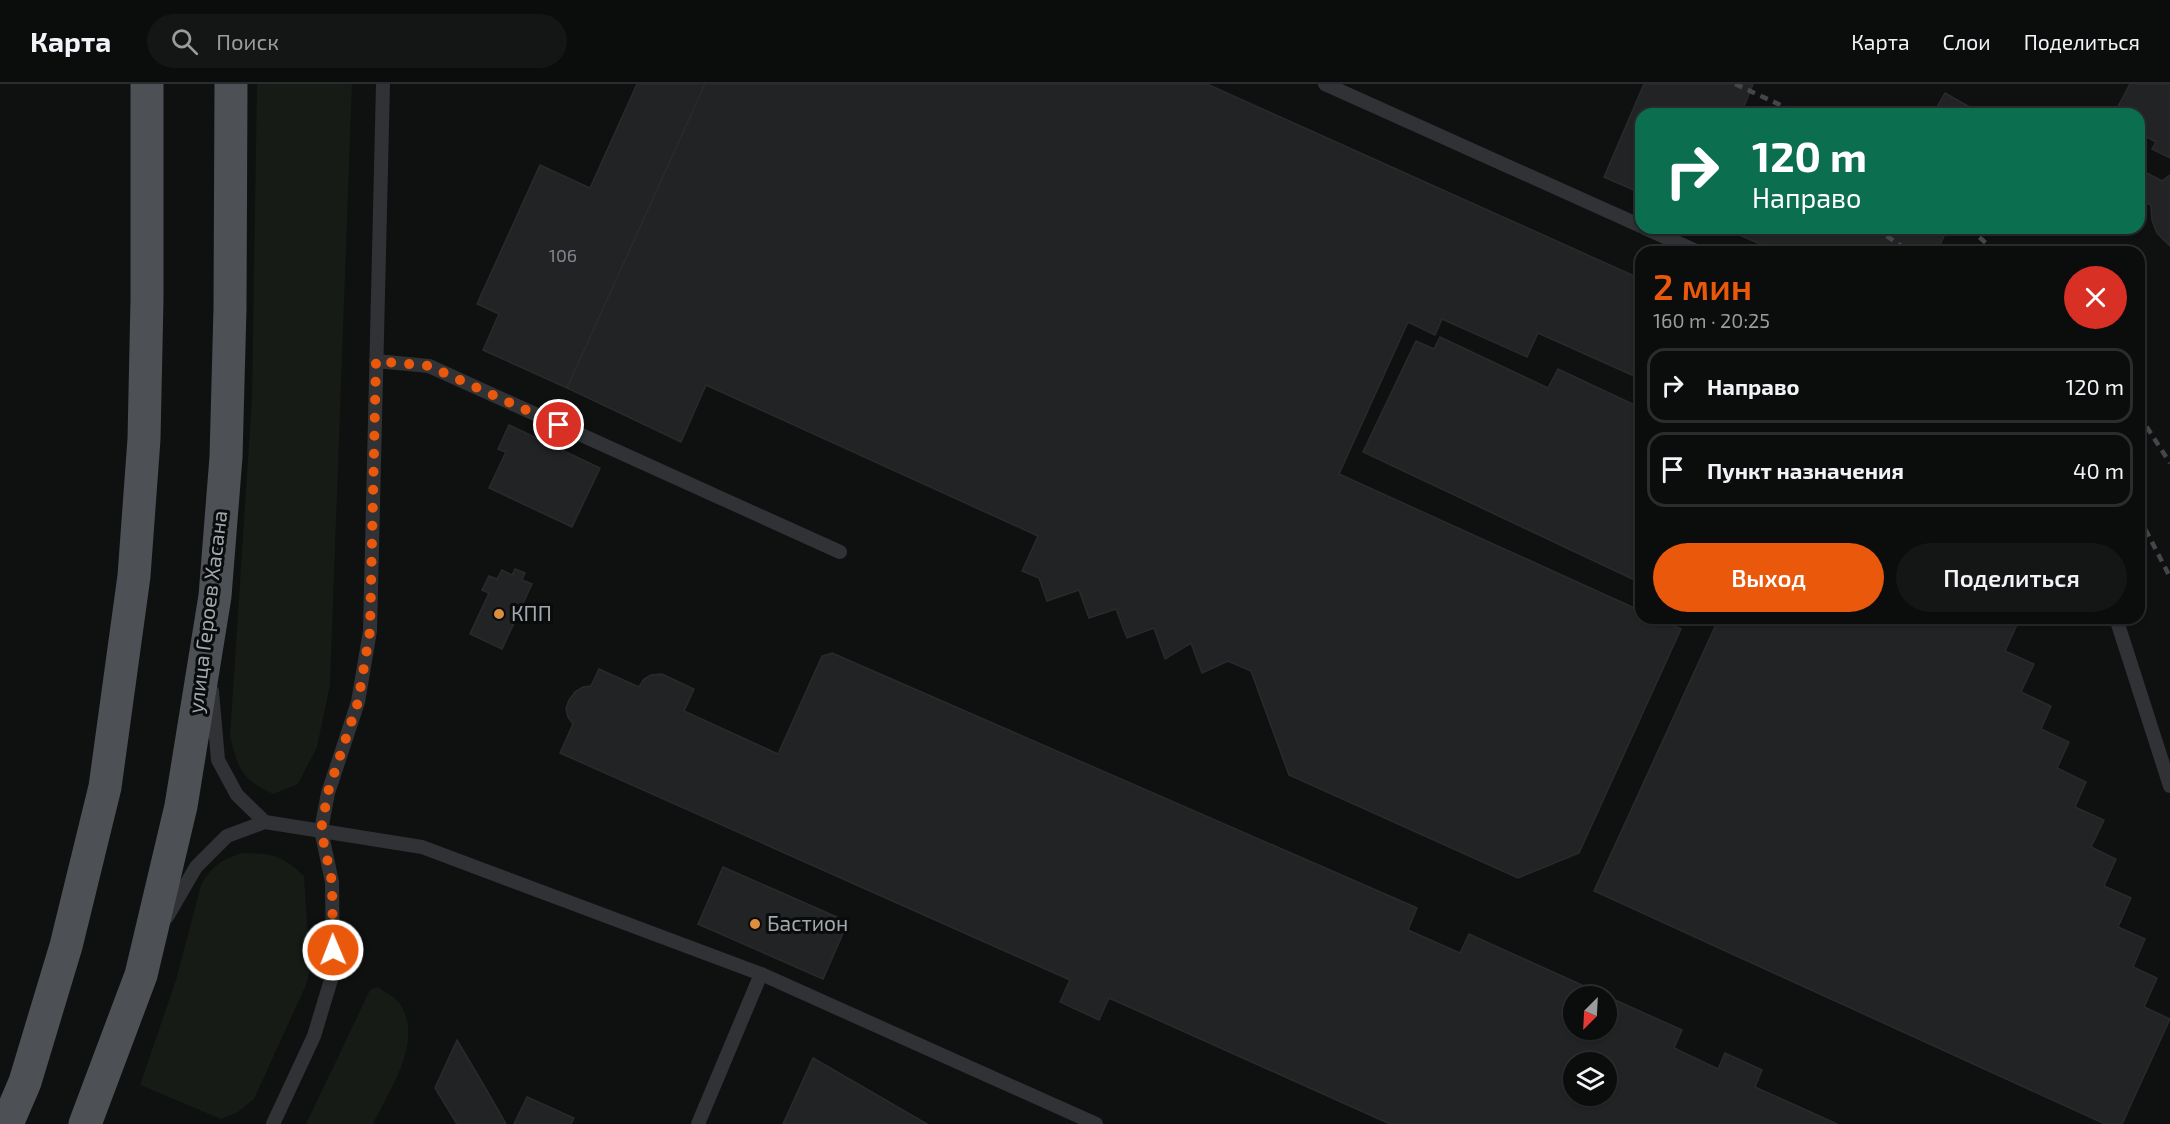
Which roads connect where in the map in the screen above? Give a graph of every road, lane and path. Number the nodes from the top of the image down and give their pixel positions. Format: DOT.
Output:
graph roads {
  1 [pos="147,84"];
  2 [pos="231,84"];
  3 [pos="383,84"];
  4 [pos="1325,84"];
  5 [pos="1341,87"];
  6 [pos="1635,223"];
  7 [pos="1658,234"];
  8 [pos="1685,246"];
  9 [pos="376,361"];
  10 [pos="840,552"];
  11 [pos="214,596"];
  12 [pos="2118,624"];
  13 [pos="2170,786"];
  14 [pos="265,822"];
  15 [pos="321,830"];
  16 [pos="761,974"];
  17 [pos="141,975"];
  18 [pos="7,1124"];
  19 [pos="85,1124"];
  20 [pos="273,1124"];
  21 [pos="698,1124"];
  22 [pos="1096,1124"];
  1 -- 18 [label="main road"];
  2 -- 11 [label="main road, улица Героев Хасана"];
  3 -- 9 [label="lane"];
  4 -- 5 [label="lane"];
  5 -- 6 [label="lane"];
  7 -- 8 [label="lane"];
  9 -- 10 [label="lane"];
  9 -- 15 [label="lane"];
  11 -- 14 [label="lane"];
  11 -- 17 [label="main road, улица Героев Хасана"];
  12 -- 13 [label="lane"];
  14 -- 15 [label="lane"];
  14 -- 17 [label="lane"];
  15 -- 16 [label="lane"];
  15 -- 20 [label="lane"];
  16 -- 21 [label="lane"];
  16 -- 22 [label="lane"];
  17 -- 19 [label="main road, улица Героев Хасана"];
}
